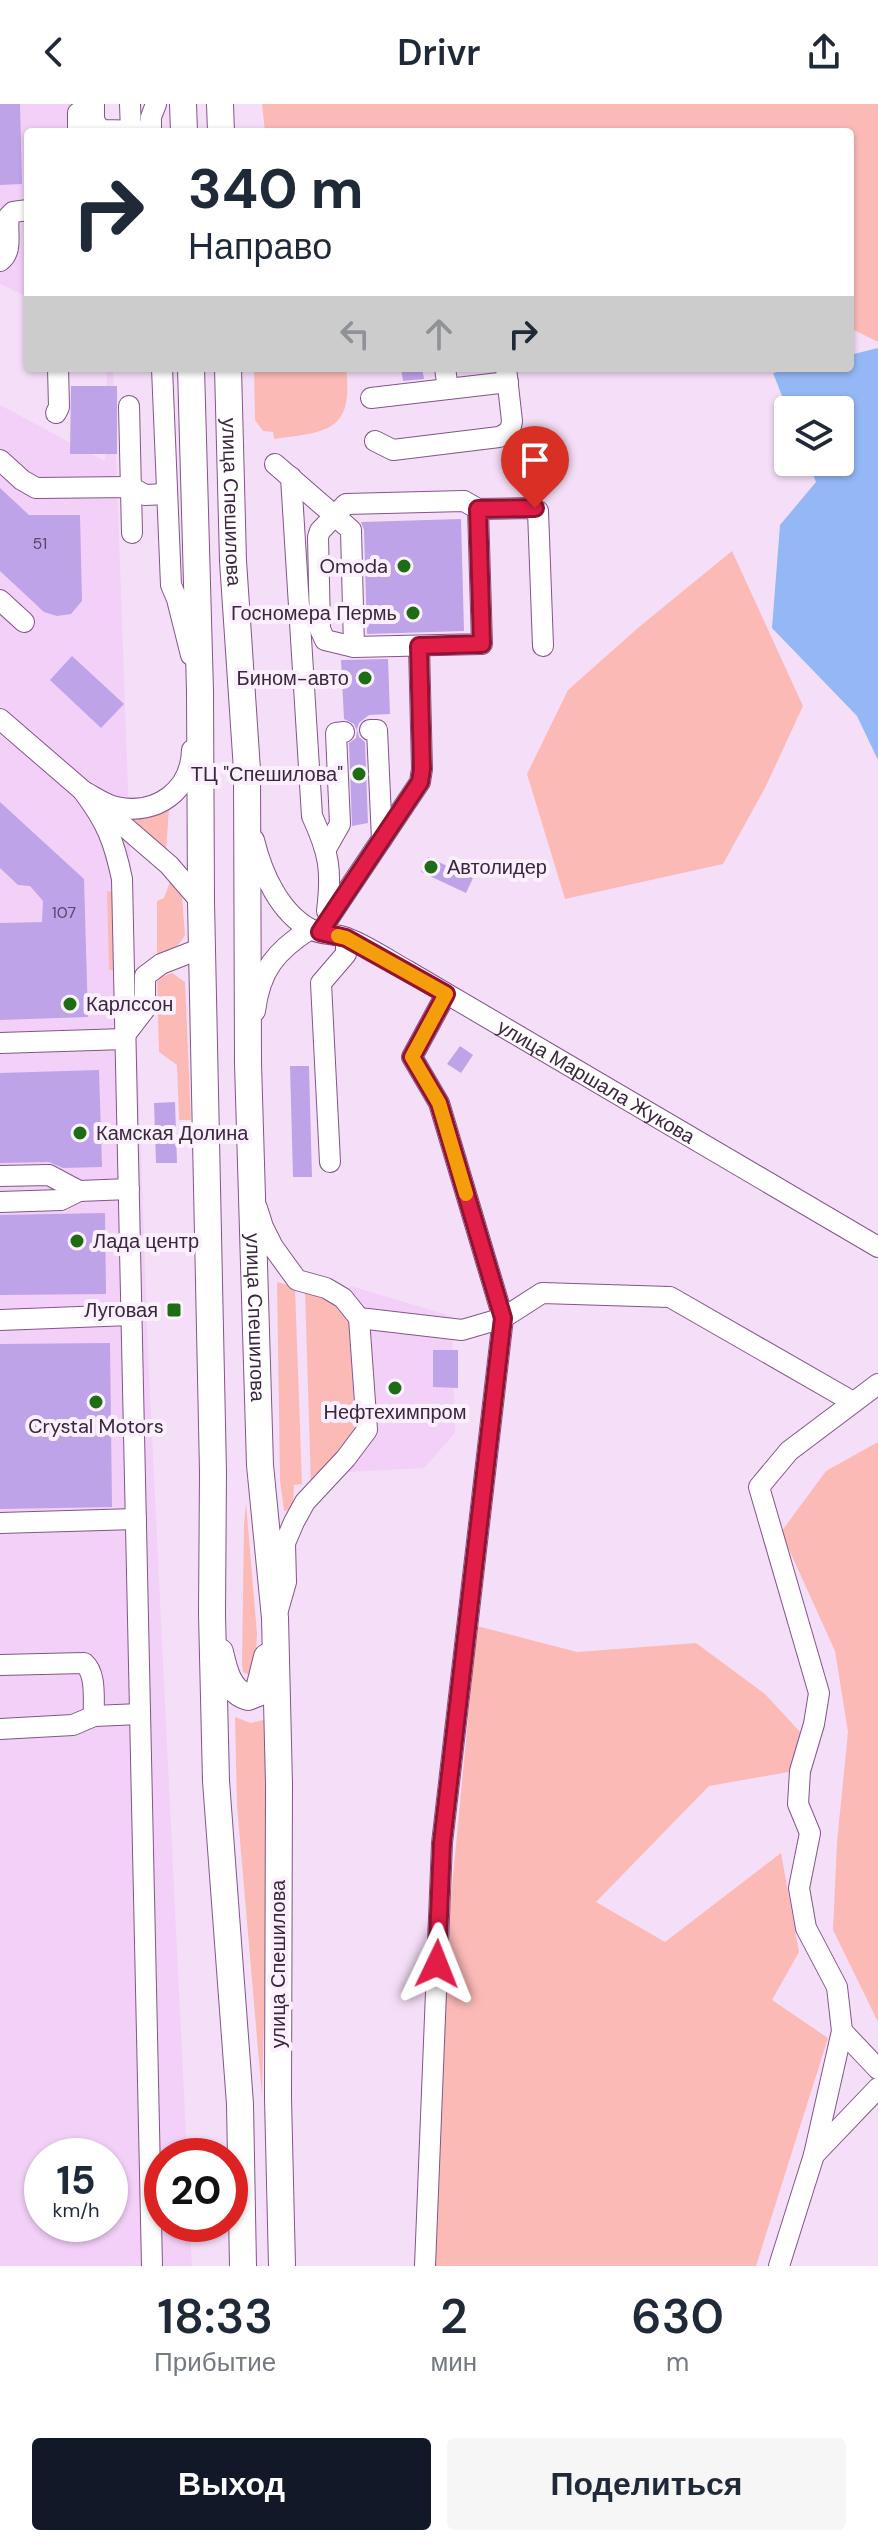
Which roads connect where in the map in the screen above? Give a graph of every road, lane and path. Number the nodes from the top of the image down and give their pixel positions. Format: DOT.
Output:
graph roads {
  1 [pos="130,104"];
  2 [pos="156,104"];
  3 [pos="183,104"];
  4 [pos="220,104"];
  5 [pos="94,106"];
  6 [pos="78,128"];
  7 [pos="99,128"];
  8 [pos="143,128"];
  9 [pos="146,128"];
  10 [pos="184,128"];
  11 [pos="221,128"];
  12 [pos="24,211"];
  13 [pos="0,261"];
  14 [pos="58,372"];
  15 [pos="162,372"];
  16 [pos="191,372"];
  17 [pos="228,372"];
  18 [pos="446,372"];
  19 [pos="507,375"];
  20 [pos="448,389"];
  21 [pos="371,398"];
  22 [pos="129,406"];
  23 [pos="56,413"];
  24 [pos="375,441"];
  25 [pos="0,460"];
  26 [pos="131,487"];
  27 [pos="167,494"];
  28 [pos="478,509"];
  29 [pos="335,516"];
  30 [pos="132,533"];
  31 [pos="0,600"];
  32 [pos="24,622"];
  33 [pos="419,646"];
  34 [pos="543,646"];
  35 [pos="354,647"];
  36 [pos="200,691"];
  37 [pos="0,719"];
  38 [pos="370,730"];
  39 [pos="344,732"];
  40 [pos="247,770"];
  41 [pos="83,791"];
  42 [pos="382,839"];
  43 [pos="327,847"];
  44 [pos="169,865"];
  45 [pos="122,879"];
  46 [pos="201,902"];
  47 [pos="327,911"];
  48 [pos="315,930"];
  49 [pos="346,938"];
  50 [pos="202,948"];
  51 [pos="446,994"];
  52 [pos="125,1037"];
  53 [pos="0,1043"];
  54 [pos="248,1063"];
  55 [pos="330,1162"];
  56 [pos="0,1176"];
  57 [pos="129,1189"];
  58 [pos="252,1189"];
  59 [pos="79,1191"];
  60 [pos="0,1202"];
  61 [pos="878,1247"];
  62 [pos="131,1315"];
  63 [pos="359,1318"];
  64 [pos="503,1318"];
  65 [pos="0,1320"];
  66 [pos="878,1384"];
  67 [pos="853,1402"];
  68 [pos="136,1519"];
  69 [pos="0,1523"];
  70 [pos="212,1614"];
  71 [pos="275,1618"];
  72 [pos="0,1665"];
  73 [pos="140,1714"];
  74 [pos="94,1716"];
  75 [pos="0,1729"];
  76 [pos="842,2031"];
  77 [pos="878,2069"];
  78 [pos="878,2088"];
  79 [pos="814,2155"];
  80 [pos="152,2266"];
  81 [pos="243,2266"];
  82 [pos="282,2266"];
  83 [pos="425,2266"];
  84 [pos="779,2266"];
  1 -- 8 [label="street"];
  2 -- 9 [label="street"];
  3 -- 10 [label="main road"];
  4 -- 11 [label="main road"];
  5 -- 6 [label="street"];
  5 -- 7 [label="street"];
  12 -- 13 [label="street"];
  14 -- 23 [label="street"];
  15 -- 27 [label="street"];
  16 -- 36 [label="main road, улица Спешилова"];
  17 -- 40 [label="main road, улица Спешилова"];
  18 -- 20 [label="street"];
  19 -- 20 [label="street"];
  19 -- 24 [label="street"];
  20 -- 21 [label="street"];
  22 -- 26 [label="street"];
  25 -- 26 [label="street"];
  26 -- 27 [label="street"];
  26 -- 30 [label="street"];
  27 -- 36 [label="street"];
  28 -- 29 [label="street"];
  28 -- 33 [label="street"];
  28 -- 34 [label="street"];
  29 -- 35 [label="street"];
  29 -- 35 [label="street"];
  29 -- 43 [label="street"];
  31 -- 32 [label="street"];
  33 -- 35 [label="street"];
  33 -- 42 [label="street"];
  36 -- 41 [label="street"];
  36 -- 46 [label="main road, улица Спешилова"];
  37 -- 41 [label="street"];
  38 -- 42 [label="street"];
  39 -- 43 [label="street"];
  40 -- 48 [label="street"];
  40 -- 54 [label="main road, улица Спешилова"];
  41 -- 44 [label="street"];
  41 -- 45 [label="street"];
  42 -- 48 [label="street"];
  43 -- 47 [label="street"];
  44 -- 45 [label="street"];
  44 -- 46 [label="street"];
  45 -- 52 [label="street"];
  46 -- 50 [label="main road, улица Спешилова"];
  48 -- 49 [label="street, улица Маршала Жукова"];
  48 -- 54 [label="street"];
  49 -- 51 [label="street, улица Маршала Жукова"];
  49 -- 55 [label="street"];
  50 -- 52 [label="street"];
  50 -- 70 [label="main road, улица Спешилова"];
  51 -- 61 [label="street, улица Маршала Жукова"];
  51 -- 64 [label="street"];
  52 -- 53 [label="street"];
  52 -- 57 [label="street"];
  54 -- 58 [label="main road, улица Спешилова"];
  56 -- 59 [label="street"];
  57 -- 59 [label="street"];
  57 -- 62 [label="street"];
  58 -- 63 [label="street"];
  58 -- 71 [label="main road, улица Спешилова"];
  59 -- 60 [label="street"];
  62 -- 65 [label="street"];
  62 -- 68 [label="street"];
  63 -- 64 [label="street"];
  63 -- 71 [label="street"];
  64 -- 67 [label="street"];
  64 -- 83 [label="street"];
  66 -- 67 [label="street"];
  67 -- 76 [label="street"];
  68 -- 69 [label="street"];
  68 -- 73 [label="street"];
  70 -- 71 [label="main road"];
  70 -- 81 [label="main road, улица Спешилова"];
  71 -- 82 [label="main road, улица Спешилова"];
  72 -- 74 [label="street"];
  73 -- 74 [label="street"];
  73 -- 80 [label="street"];
  74 -- 75 [label="street"];
  76 -- 77 [label="street"];
  76 -- 79 [label="street"];
  78 -- 79 [label="street"];
  79 -- 84 [label="street"];
}
